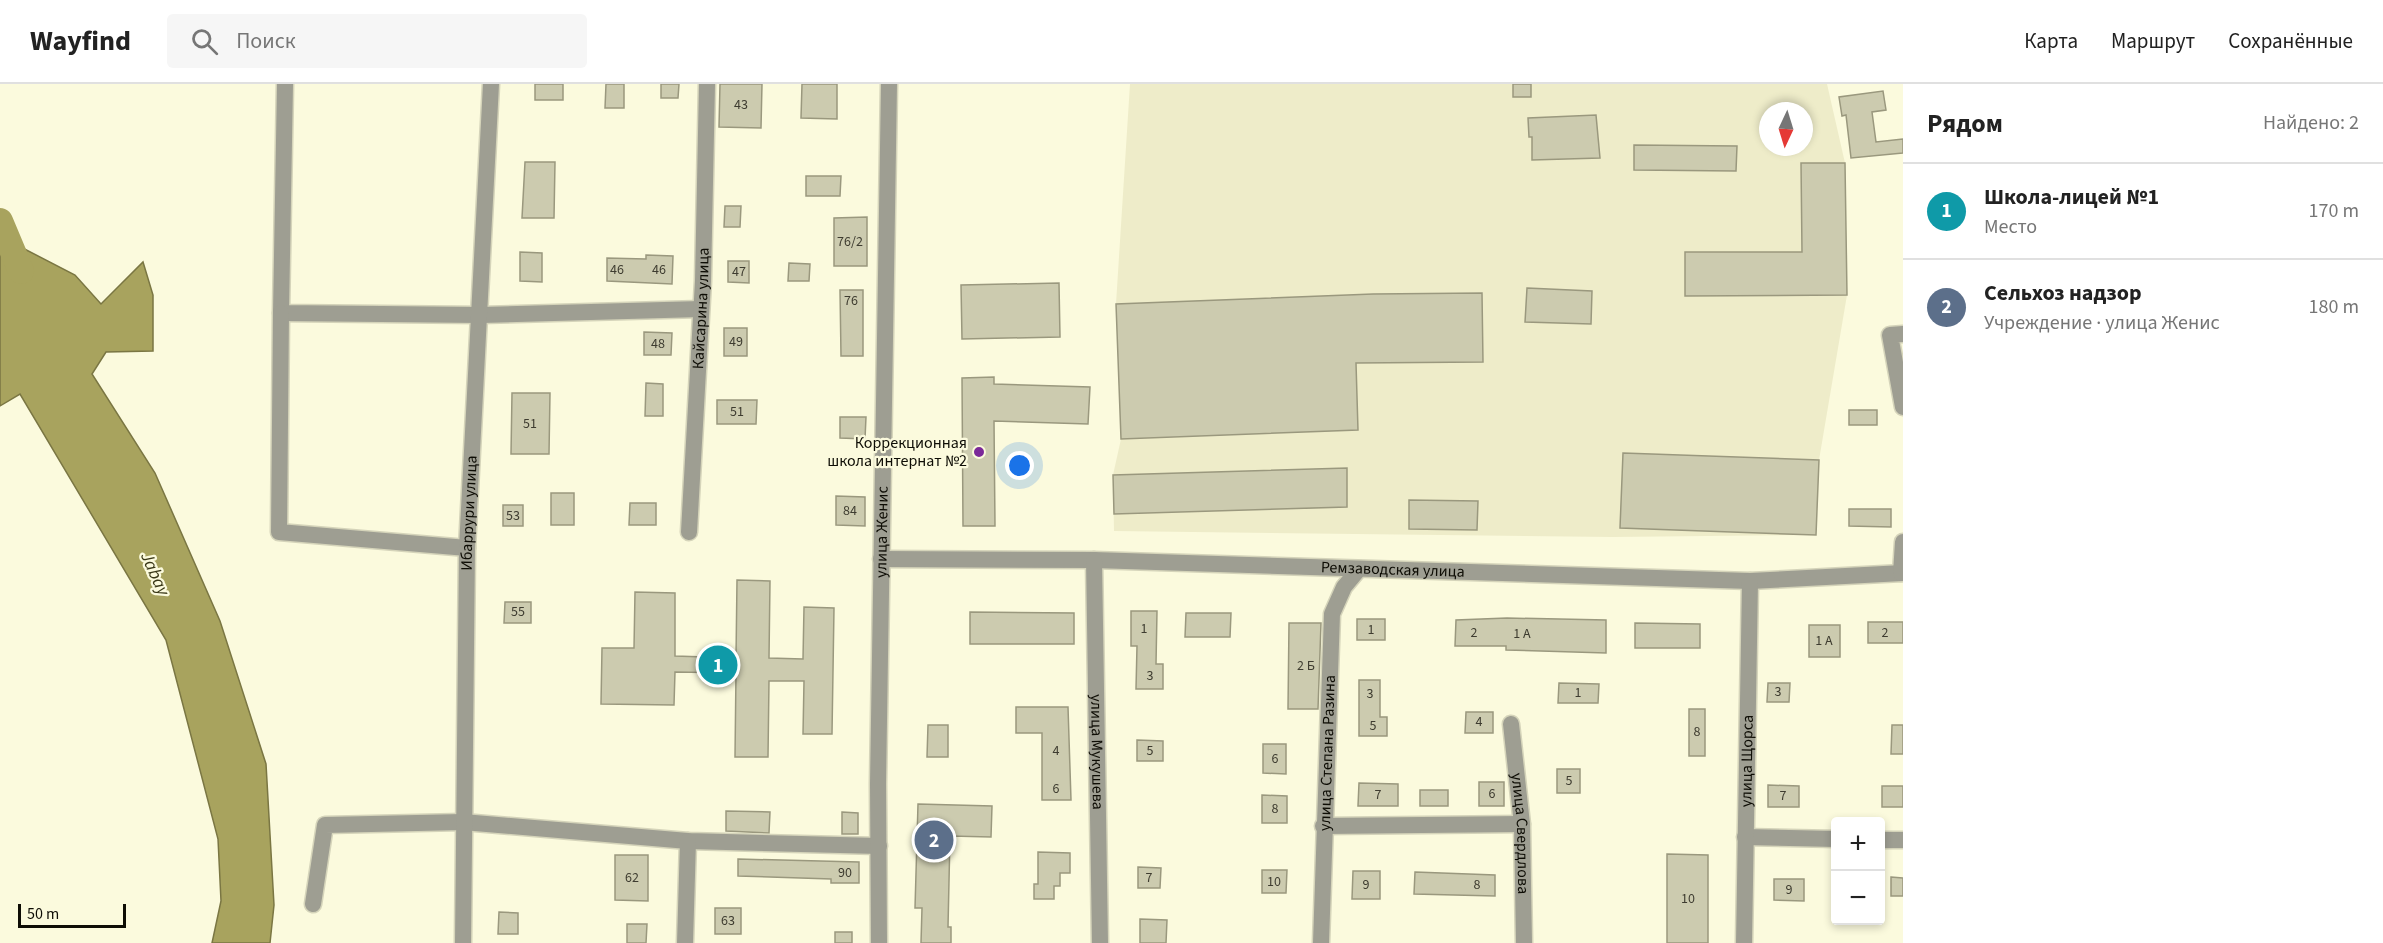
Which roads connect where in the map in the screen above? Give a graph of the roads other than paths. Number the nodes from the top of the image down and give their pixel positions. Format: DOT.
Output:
graph roads {
  1 [pos="285,84"];
  2 [pos="491,84"];
  3 [pos="707,84"];
  4 [pos="889,84"];
  5 [pos="701,309"];
  6 [pos="281,314"];
  7 [pos="481,315"];
  8 [pos="1903,334"];
  9 [pos="1903,407"];
  10 [pos="689,532"];
  11 [pos="1903,542"];
  12 [pos="467,548"];
  13 [pos="881,559"];
  14 [pos="1094,560"];
  15 [pos="1359,569"];
  16 [pos="1902,573"];
  17 [pos="1750,582"];
  18 [pos="1511,724"];
  19 [pos="463,822"];
  20 [pos="1522,824"];
  21 [pos="1323,826"];
  22 [pos="1745,837"];
  23 [pos="1831,839"];
  24 [pos="1885,840"];
  25 [pos="1903,840"];
  26 [pos="688,841"];
  27 [pos="879,846"];
  28 [pos="314,904"];
  29 [pos="463,943"];
  30 [pos="685,943"];
  31 [pos="879,943"];
  32 [pos="1100,943"];
  33 [pos="1321,943"];
  34 [pos="1524,943"];
  35 [pos="1744,943"];
  1 -- 6 [label="street"];
  2 -- 7 [label="street, Ибаррури улица"];
  3 -- 5 [label="street, Кайсарина улица"];
  4 -- 13 [label="street, улица Женис"];
  5 -- 7 [label="street"];
  5 -- 10 [label="street, Кайсарина улица"];
  6 -- 7 [label="street"];
  6 -- 12 [label="street"];
  7 -- 12 [label="street, Ибаррури улица"];
  8 -- 9 [label="street"];
  11 -- 16 [label="street"];
  12 -- 19 [label="street, Ибаррури улица"];
  13 -- 14 [label="street, Ремзаводская улица"];
  13 -- 27 [label="street, улица Женис"];
  14 -- 15 [label="street, Ремзаводская улица"];
  14 -- 32 [label="street, улица Мукушева"];
  15 -- 17 [label="street, Ремзаводская улица"];
  15 -- 21 [label="street, улица Степана Разина"];
  16 -- 17 [label="street, Ремзаводская улица"];
  17 -- 22 [label="street, улица Щорса"];
  18 -- 20 [label="street, улица Свердлова"];
  19 -- 26 [label="street"];
  19 -- 28 [label="street"];
  19 -- 29 [label="street, Ибаррури улица"];
  20 -- 21 [label="street"];
  20 -- 34 [label="street, улица Свердлова"];
  21 -- 33 [label="street, улица Степана Разина"];
  22 -- 23 [label="street"];
  22 -- 35 [label="street, улица Щорса"];
  24 -- 25 [label="street"];
  26 -- 27 [label="street"];
  26 -- 30 [label="street"];
  27 -- 31 [label="street, улица Женис"];
}
